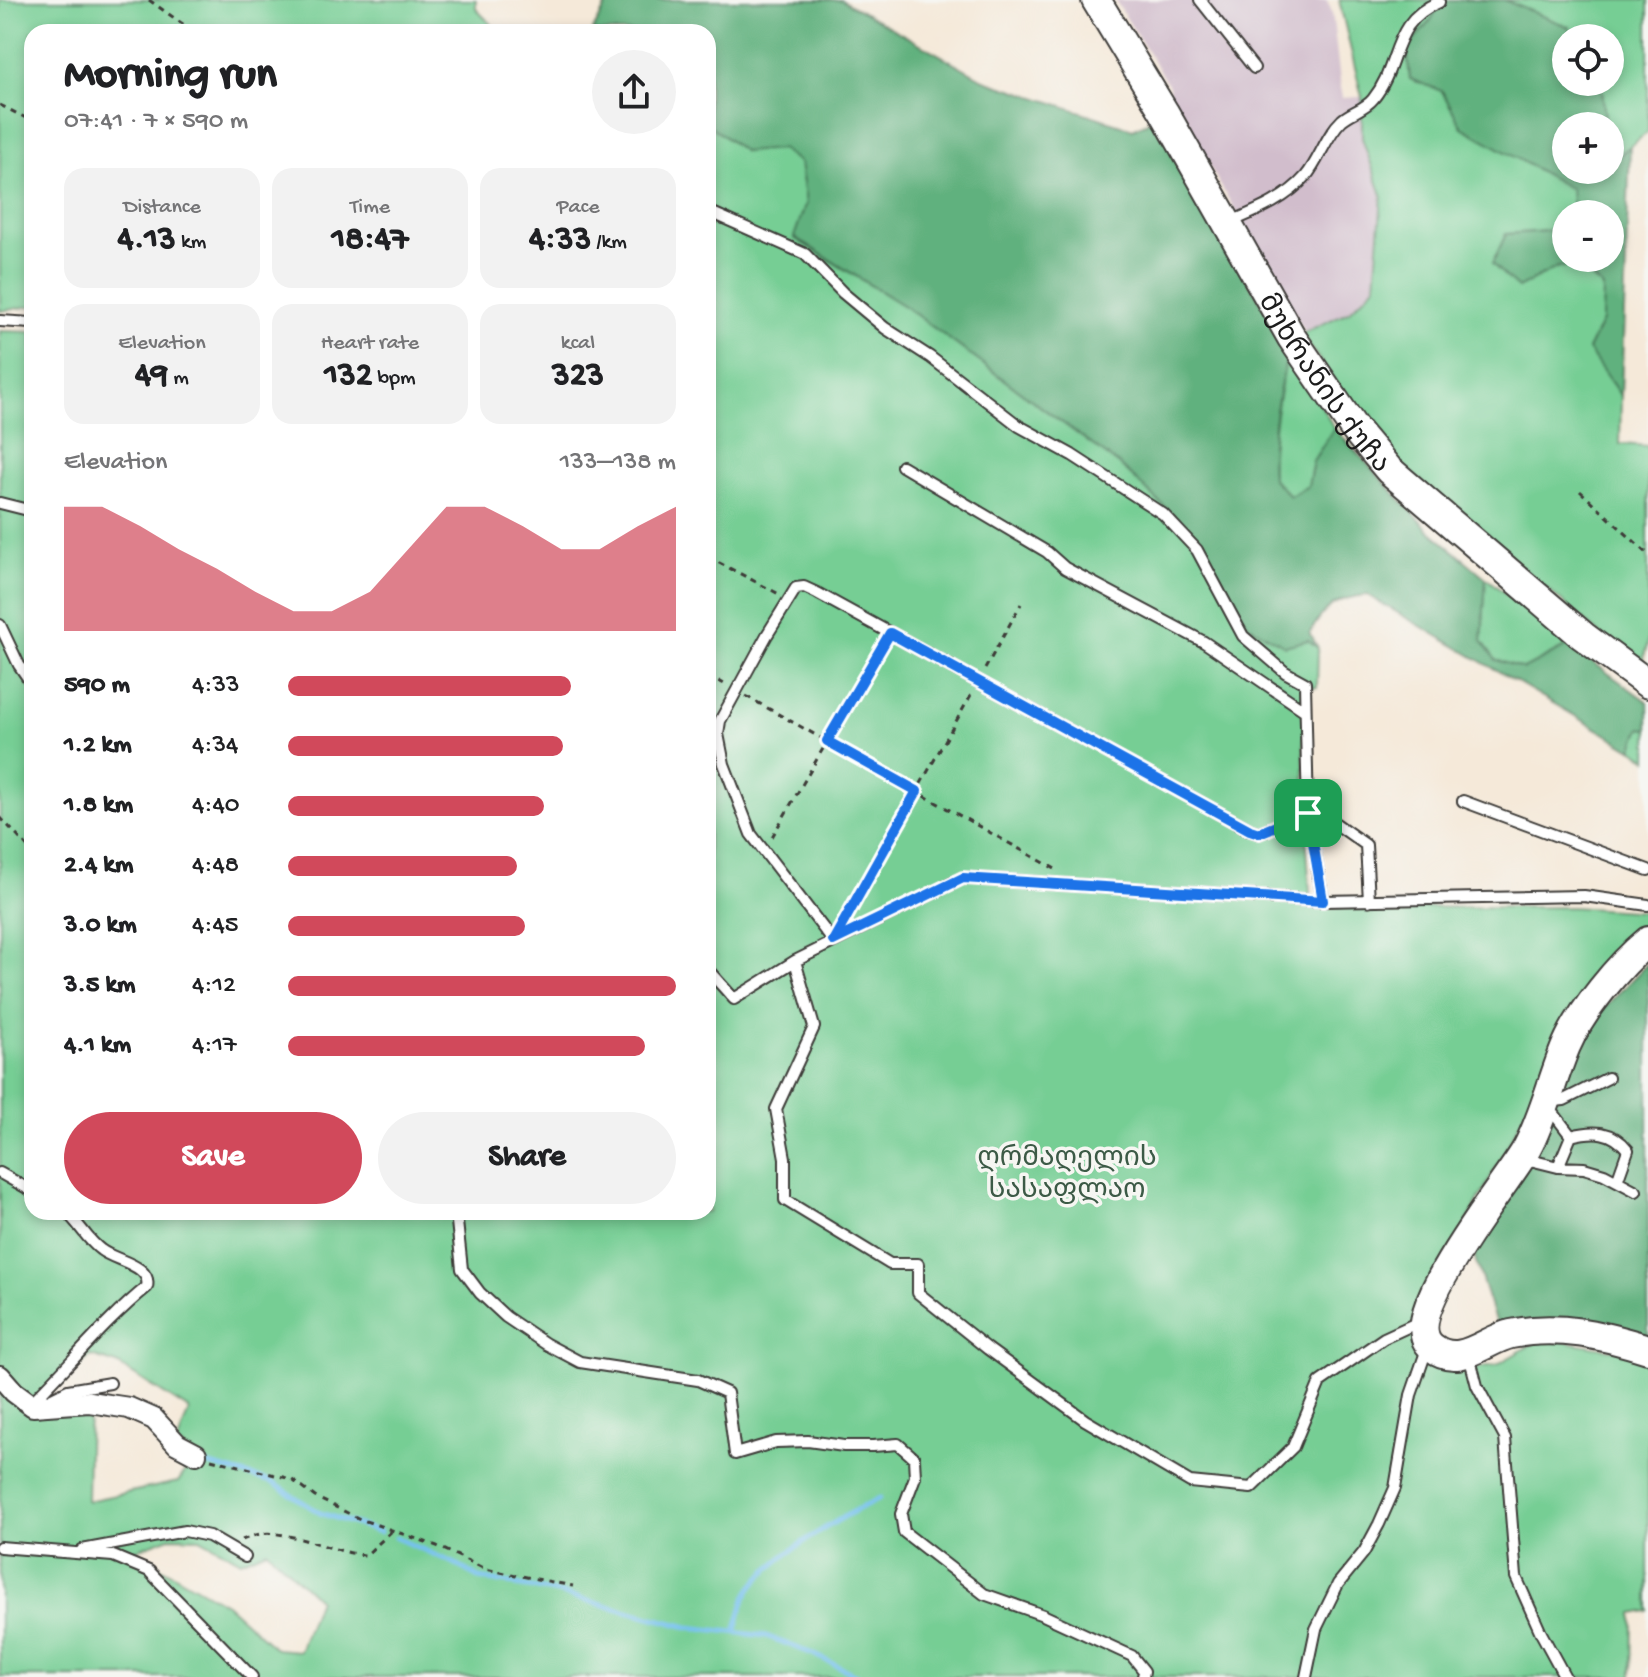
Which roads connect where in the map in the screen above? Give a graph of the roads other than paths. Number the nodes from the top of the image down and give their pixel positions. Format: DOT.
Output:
graph roads {
  1 [pos="1096,0"];
  2 [pos="1200,0"];
  3 [pos="1439,2"];
  4 [pos="1254,68"];
  5 [pos="716,215"];
  6 [pos="1226,224"];
  7 [pos="0,321"];
  8 [pos="24,322"];
  9 [pos="902,466"];
  10 [pos="0,503"];
  11 [pos="24,509"];
  12 [pos="0,625"];
  13 [pos="24,672"];
  14 [pos="1648,684"];
  15 [pos="1304,710"];
  16 [pos="1463,801"];
  17 [pos="1308,813"];
  18 [pos="1332,821"];
  19 [pos="1648,870"];
  20 [pos="1323,901"];
  21 [pos="1369,901"];
  22 [pos="1648,905"];
  23 [pos="833,941"];
  24 [pos="1648,941"];
  25 [pos="795,961"];
  26 [pos="716,979"];
  27 [pos="1608,1078"];
  28 [pos="1545,1102"];
  29 [pos="1571,1136"];
  30 [pos="1520,1158"];
  31 [pos="1558,1167"];
  32 [pos="0,1173"];
  33 [pos="1617,1181"];
  34 [pos="24,1186"];
  35 [pos="1636,1191"];
  36 [pos="73,1220"];
  37 [pos="457,1220"];
  38 [pos="1426,1332"];
  39 [pos="1648,1349"];
  40 [pos="1468,1353"];
  41 [pos="0,1376"];
  42 [pos="110,1383"];
  43 [pos="34,1405"];
  44 [pos="196,1454"];
  45 [pos="0,1547"];
  46 [pos="68,1553"];
  47 [pos="245,1557"];
  48 [pos="252,1677"];
  49 [pos="1143,1677"];
  50 [pos="1306,1677"];
  51 [pos="1565,1677"];
  1 -- 6 [label="street, მუხრანის ქუჩა"];
  2 -- 4 [label="lane"];
  3 -- 6 [label="lane"];
  5 -- 15 [label="lane"];
  6 -- 14 [label="street, მუხრანის ქუჩა"];
  7 -- 8 [label="lane"];
  9 -- 15 [label="lane"];
  10 -- 11 [label="lane"];
  12 -- 13 [label="lane"];
  15 -- 17 [label="lane"];
  16 -- 19 [label="lane"];
  17 -- 20 [label="lane"];
  17 -- 23 [label="lane"];
  18 -- 21 [label="lane"];
  20 -- 21 [label="lane"];
  20 -- 23 [label="lane"];
  21 -- 22 [label="lane"];
  23 -- 25 [label="lane"];
  24 -- 28 [label="street"];
  25 -- 26 [label="lane"];
  25 -- 38 [label="lane"];
  27 -- 28 [label="lane"];
  28 -- 29 [label="lane"];
  28 -- 30 [label="street"];
  29 -- 31 [label="lane"];
  29 -- 33 [label="lane"];
  30 -- 31 [label="lane"];
  30 -- 38 [label="street"];
  31 -- 33 [label="lane"];
  32 -- 34 [label="lane"];
  33 -- 35 [label="lane"];
  36 -- 43 [label="lane"];
  37 -- 49 [label="lane"];
  38 -- 40 [label="street"];
  38 -- 50 [label="lane"];
  39 -- 40 [label="street"];
  40 -- 51 [label="lane"];
  41 -- 43 [label="street"];
  42 -- 43 [label="lane"];
  43 -- 44 [label="street"];
  45 -- 46 [label="lane"];
  46 -- 47 [label="lane"];
  46 -- 48 [label="lane"];
}
